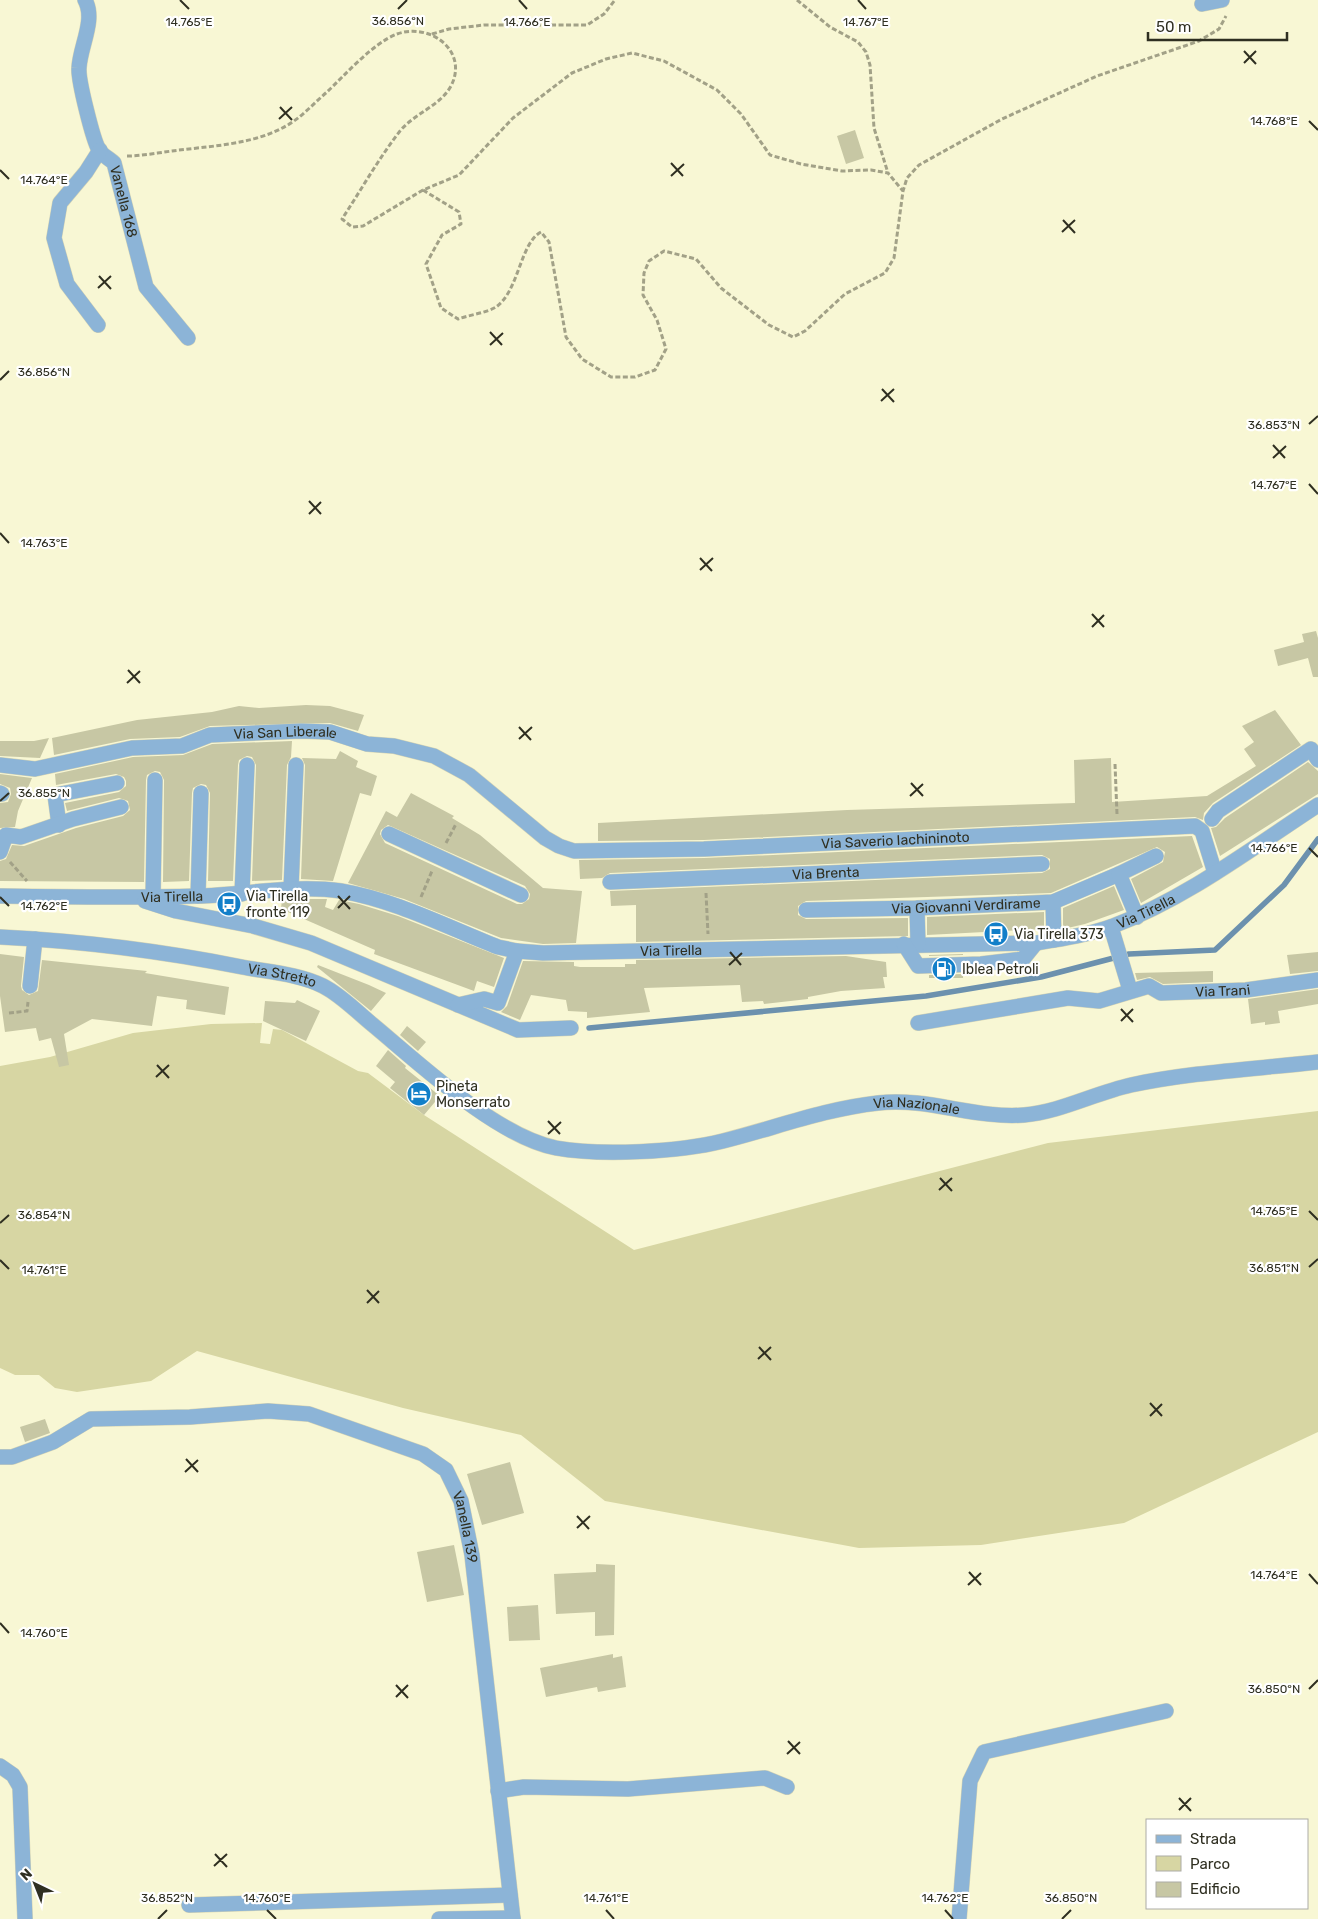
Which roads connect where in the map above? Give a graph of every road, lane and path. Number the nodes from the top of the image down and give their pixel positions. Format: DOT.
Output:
graph roads {
  1 [pos="85,0"];
  2 [pos="614,0"];
  3 [pos="797,0"];
  4 [pos="1202,4"];
  5 [pos="1224,7"];
  6 [pos="432,34"];
  7 [pos="100,150"];
  8 [pos="120,154"];
  9 [pos="888,173"];
  10 [pos="423,190"];
  11 [pos="903,191"];
  12 [pos="98,325"];
  13 [pos="188,338"];
  14 [pos="1315,755"];
  15 [pos="0,765"];
  16 [pos="247,765"];
  17 [pos="296,766"];
  18 [pos="155,780"];
  19 [pos="117,783"];
  20 [pos="201,793"];
  21 [pos="1318,805"];
  22 [pos="121,808"];
  23 [pos="1212,819"];
  24 [pos="59,825"];
  25 [pos="389,834"];
  26 [pos="545,838"];
  27 [pos="3,855"];
  28 [pos="1156,856"];
  29 [pos="1042,864"];
  30 [pos="1215,873"];
  31 [pos="1119,874"];
  32 [pos="706,878"];
  33 [pos="610,882"];
  34 [pos="291,889"];
  35 [pos="242,894"];
  36 [pos="521,895"];
  37 [pos="0,896"];
  38 [pos="29,896"];
  39 [pos="198,896"];
  40 [pos="134,897"];
  41 [pos="153,897"];
  42 [pos="1053,902"];
  43 [pos="918,908"];
  44 [pos="806,910"];
  45 [pos="1136,917"];
  46 [pos="1111,927"];
  47 [pos="0,937"];
  48 [pos="35,939"];
  49 [pos="1054,940"];
  50 [pos="1036,943"];
  51 [pos="911,944"];
  52 [pos="708,950"];
  53 [pos="517,951"];
  54 [pos="1318,980"];
  55 [pos="30,986"];
  56 [pos="1130,990"];
  57 [pos="458,1005"];
  58 [pos="8,1013"];
  59 [pos="918,1023"];
  60 [pos="571,1028"];
  61 [pos="1318,1062"];
  62 [pos="516,1134"];
  63 [pos="0,1458"];
  64 [pos="1166,1711"];
  65 [pos="0,1766"];
  66 [pos="787,1786"];
  67 [pos="498,1791"];
  68 [pos="510,1895"];
  69 [pos="189,1906"];
  70 [pos="25,1919"];
  71 [pos="439,1919"];
  72 [pos="513,1919"];
  73 [pos="959,1919"];
  1 -- 7 [label="street, Vanella 168"];
  2 -- 6 [label="path"];
  3 -- 9 [label="path"];
  4 -- 5 [label="street"];
  5 -- 11 [label="path"];
  6 -- 8 [label="path"];
  6 -- 10 [label="path"];
  7 -- 12 [label="street"];
  7 -- 13 [label="street, Vanella 168"];
  9 -- 10 [label="path"];
  9 -- 11 [label="path"];
  10 -- 11 [label="path"];
  14 -- 23 [label="street"];
  15 -- 26 [label="street, Via San Liberale"];
  16 -- 35 [label="street"];
  17 -- 34 [label="street"];
  18 -- 41 [label="street"];
  19 -- 24 [label="street"];
  20 -- 39 [label="street"];
  21 -- 30 [label="street, Via Tirella"];
  22 -- 24 [label="street"];
  24 -- 27 [label="street"];
  25 -- 36 [label="street"];
  26 -- 30 [label="street, Via Saverio Iachininoto"];
  27 -- 38 [label="path"];
  28 -- 31 [label="street, Via Giovanni Verdirame"];
  29 -- 32 [label="street, Via Brenta"];
  30 -- 45 [label="street, Via Tirella"];
  31 -- 42 [label="street, Via Giovanni Verdirame"];
  31 -- 45 [label="street"];
  32 -- 33 [label="street, Via Brenta"];
  32 -- 52 [label="path"];
  34 -- 35 [label="street, Via Tirella"];
  34 -- 53 [label="street, Via Tirella"];
  35 -- 39 [label="street, Via Tirella"];
  37 -- 38 [label="street, Via Tirella"];
  38 -- 40 [label="street, Via Tirella"];
  39 -- 41 [label="street, Via Tirella"];
  40 -- 41 [label="street, Via Tirella"];
  40 -- 57 [label="street"];
  42 -- 43 [label="street, Via Giovanni Verdirame"];
  42 -- 49 [label="street"];
  43 -- 44 [label="street, Via Giovanni Verdirame"];
  43 -- 51 [label="street"];
  45 -- 46 [label="street, Via Tirella"];
  46 -- 49 [label="street, Via Tirella"];
  46 -- 56 [label="street"];
  47 -- 48 [label="street, Via Stretto"];
  48 -- 55 [label="street"];
  48 -- 62 [label="street, Via Stretto"];
  49 -- 50 [label="street, Via Tirella"];
  50 -- 51 [label="street, Via Tirella"];
  50 -- 51 [label="street"];
  51 -- 52 [label="street, Via Tirella"];
  52 -- 53 [label="street, Via Tirella"];
  53 -- 57 [label="street"];
  54 -- 56 [label="street, Via Trani"];
  55 -- 58 [label="path"];
  56 -- 59 [label="street, Via Trani"];
  57 -- 60 [label="street"];
  61 -- 62 [label="street, Via Nazionale"];
  63 -- 67 [label="street, Vanella 139"];
  64 -- 73 [label="street"];
  65 -- 70 [label="street"];
  66 -- 67 [label="street"];
  67 -- 68 [label="street, Vanella 139"];
  68 -- 69 [label="street"];
  68 -- 72 [label="street, Vanella 139"];
  71 -- 72 [label="street"];
}
